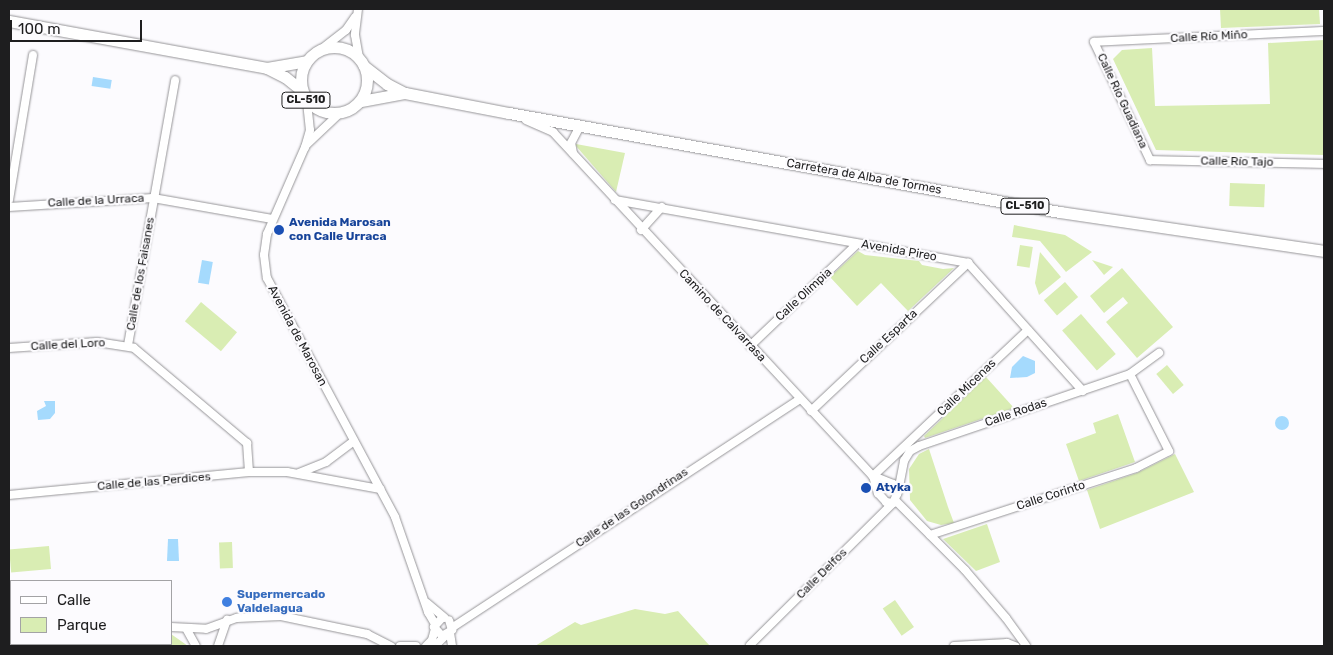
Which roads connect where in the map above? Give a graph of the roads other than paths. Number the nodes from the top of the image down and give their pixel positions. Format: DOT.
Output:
graph roads {
  1 [pos="358,9"];
  2 [pos="355,17"];
  3 [pos="9,21"];
  4 [pos="1324,31"];
  5 [pos="1094,42"];
  6 [pos="323,48"];
  7 [pos="33,55"];
  8 [pos="306,61"];
  9 [pos="361,62"];
  10 [pos="267,68"];
  11 [pos="175,80"];
  12 [pos="302,91"];
  13 [pos="405,93"];
  14 [pos="361,101"];
  15 [pos="307,102"];
  16 [pos="509,113"];
  17 [pos="339,114"];
  18 [pos="580,126"];
  19 [pos="305,147"];
  20 [pos="573,153"];
  21 [pos="1150,160"];
  22 [pos="1324,164"];
  23 [pos="153,198"];
  24 [pos="9,200"];
  25 [pos="615,200"];
  26 [pos="9,207"];
  27 [pos="662,207"];
  28 [pos="272,219"];
  29 [pos="641,230"];
  30 [pos="857,244"];
  31 [pos="1324,252"];
  32 [pos="968,263"];
  33 [pos="1028,330"];
  34 [pos="128,346"];
  35 [pos="750,346"];
  36 [pos="9,348"];
  37 [pos="1159,353"];
  38 [pos="1130,374"];
  39 [pos="1083,391"];
  40 [pos="800,399"];
  41 [pos="811,411"];
  42 [pos="354,441"];
  43 [pos="908,449"];
  44 [pos="322,463"];
  45 [pos="249,472"];
  46 [pos="299,474"];
  47 [pos="877,477"];
  48 [pos="324,480"];
  49 [pos="380,490"];
  50 [pos="9,495"];
  51 [pos="896,499"];
  52 [pos="930,535"];
  53 [pos="426,602"];
  54 [pos="227,620"];
  55 [pos="172,627"];
  56 [pos="435,627"];
  57 [pos="448,627"];
  58 [pos="186,630"];
  59 [pos="196,646"];
  60 [pos="218,646"];
  61 [pos="391,646"];
  62 [pos="400,646"];
  63 [pos="416,646"];
  64 [pos="426,646"];
  65 [pos="435,646"];
  66 [pos="452,646"];
  67 [pos="750,646"];
  68 [pos="954,646"];
  69 [pos="1013,646"];
  70 [pos="1026,646"];
  1 -- 2 [label="street"];
  2 -- 6 [label="street"];
  2 -- 9 [label="street"];
  3 -- 10 [label="main road, CL-510"];
  4 -- 5 [label="street, Calle Río Miño"];
  5 -- 21 [label="street, Calle Río Guadiana"];
  6 -- 8 [label="main road, CL-510"];
  6 -- 9 [label="main road, CL-510"];
  7 -- 24 [label="street"];
  8 -- 10 [label="main road, CL-510"];
  8 -- 12 [label="main road, CL-510"];
  9 -- 13 [label="main road, Carretera de Alba de Tormes / CL-510"];
  9 -- 14 [label="main road"];
  10 -- 12 [label="main road, CL-510"];
  11 -- 23 [label="street, Calle de los Faisanes"];
  12 -- 15 [label="main road, CL-510"];
  13 -- 14 [label="main road, Carretera de Alba de Tormes / CL-510"];
  13 -- 16 [label="main road, Carretera de Alba de Tormes / CL-510"];
  14 -- 17 [label="main road, CL-510"];
  15 -- 17 [label="main road, CL-510"];
  15 -- 19 [label="street, Avenida de Marosan"];
  16 -- 18 [label="main road, Carretera de Alba de Tormes / CL-510"];
  16 -- 20 [label="street, Camino de Calvarrasa"];
  17 -- 19 [label="street, Avenida de Marosan"];
  18 -- 20 [label="street"];
  18 -- 31 [label="main road, Carretera de Alba de Tormes / CL-510"];
  19 -- 28 [label="street, Avenida de Marosan"];
  20 -- 25 [label="street, Camino de Calvarrasa"];
  21 -- 22 [label="street, Calle Río Tajo"];
  23 -- 26 [label="street, Calle de la Urraca"];
  23 -- 28 [label="street, Calle de la Urraca"];
  23 -- 34 [label="street, Calle de los Faisanes"];
  25 -- 27 [label="street, Avenida Pireo"];
  25 -- 29 [label="street, Camino de Calvarrasa"];
  27 -- 29 [label="street"];
  27 -- 30 [label="street, Avenida Pireo"];
  28 -- 42 [label="street, Avenida de Marosan"];
  29 -- 35 [label="street, Camino de Calvarrasa"];
  30 -- 32 [label="street, Avenida Pireo"];
  30 -- 35 [label="street, Calle Olimpia"];
  32 -- 33 [label="street"];
  32 -- 41 [label="street, Calle Esparta"];
  33 -- 39 [label="street"];
  33 -- 43 [label="street, Calle Micenas"];
  34 -- 36 [label="street, Calle del Loro"];
  34 -- 45 [label="street, Calle de los Faisanes"];
  35 -- 40 [label="street, Camino de Calvarrasa"];
  37 -- 38 [label="street, Calle Rodas"];
  38 -- 39 [label="street, Calle Rodas"];
  38 -- 52 [label="street, Calle Corinto"];
  39 -- 43 [label="street, Calle Rodas"];
  40 -- 41 [label="street, Camino de Calvarrasa"];
  40 -- 57 [label="street, Calle de las Golondrinas"];
  41 -- 47 [label="street, Camino de Calvarrasa"];
  42 -- 44 [label="street, Calle de las Perdices"];
  42 -- 49 [label="street, Avenida de Marosan"];
  43 -- 47 [label="street, Calle Micenas"];
  43 -- 51 [label="street"];
  44 -- 46 [label="street, Calle de las Perdices"];
  44 -- 48 [label="street"];
  45 -- 46 [label="street, Calle de las Perdices"];
  45 -- 50 [label="street, Calle de las Perdices"];
  46 -- 48 [label="street, Calle de las Perdices"];
  47 -- 51 [label="street"];
  47 -- 51 [label="street, Camino de Calvarrasa"];
  48 -- 49 [label="street, Calle de las Perdices"];
  49 -- 53 [label="street, Avenida de Marosan"];
  51 -- 52 [label="street"];
  51 -- 67 [label="street, Calle Delfos"];
  52 -- 70 [label="street"];
  53 -- 56 [label="street, Avenida de Marosan"];
  53 -- 57 [label="street"];
  54 -- 58 [label="street"];
  54 -- 60 [label="street"];
  54 -- 61 [label="street"];
  55 -- 58 [label="street"];
  56 -- 57 [label="street"];
  56 -- 57 [label="street"];
  56 -- 64 [label="street"];
  57 -- 65 [label="street"];
  57 -- 66 [label="street"];
  58 -- 59 [label="street"];
  62 -- 63 [label="street"];
  68 -- 69 [label="street"];
}
